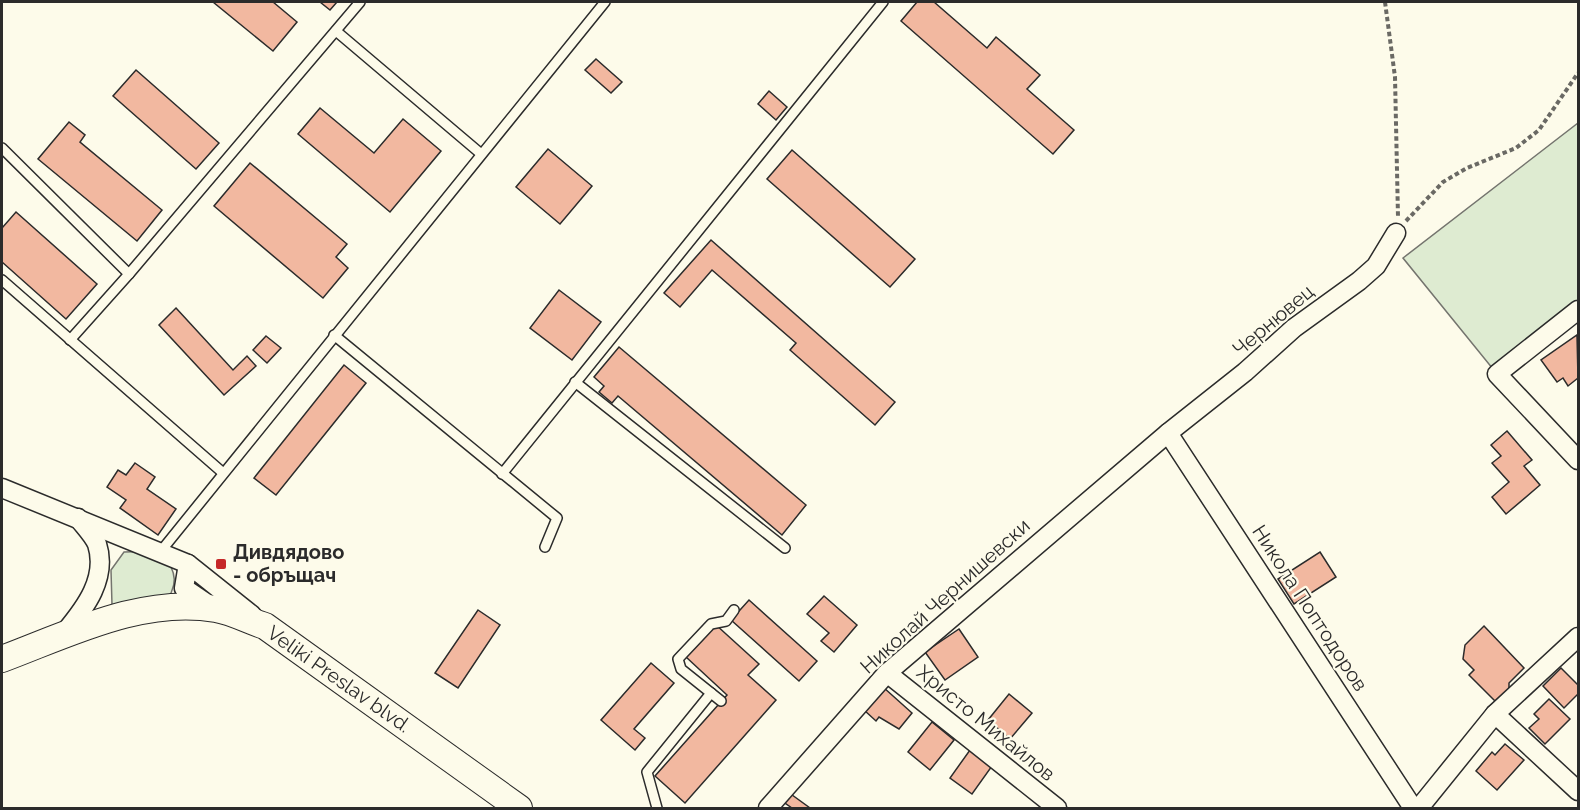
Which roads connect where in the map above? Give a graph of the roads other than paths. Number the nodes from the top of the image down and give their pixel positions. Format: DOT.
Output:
graph roads {
  1 [pos="360,2"];
  2 [pos="604,2"];
  3 [pos="884,2"];
  4 [pos="336,31"];
  5 [pos="2,148"];
  6 [pos="480,153"];
  7 [pos="1396,233"];
  8 [pos="129,274"];
  9 [pos="2,280"];
  10 [pos="1578,310"];
  11 [pos="334,335"];
  12 [pos="70,340"];
  13 [pos="575,382"];
  14 [pos="1168,433"];
  15 [pos="1578,460"];
  16 [pos="222,472"];
  17 [pos="502,474"];
  18 [pos="2,488"];
  19 [pos="76,516"];
  20 [pos="545,547"];
  21 [pos="785,548"];
  22 [pos="161,551"];
  23 [pos="188,564"];
  24 [pos="217,609"];
  25 [pos="734,610"];
  26 [pos="265,626"];
  27 [pos="61,637"];
  28 [pos="1578,637"];
  29 [pos="2,659"];
  30 [pos="887,673"];
  31 [pos="711,693"];
  32 [pos="721,701"];
  33 [pos="1495,714"];
  34 [pos="1578,791"];
  35 [pos="519,808"];
  36 [pos="657,808"];
  37 [pos="768,808"];
  38 [pos="1057,808"];
  39 [pos="1413,808"];
  40 [pos="1419,808"];
  1 -- 4 [label="lane"];
  2 -- 6 [label="lane"];
  3 -- 13 [label="lane"];
  4 -- 6 [label="lane"];
  4 -- 8 [label="lane"];
  5 -- 8 [label="lane"];
  6 -- 11 [label="lane"];
  7 -- 14 [label="street, Чернювец"];
  8 -- 12 [label="lane"];
  9 -- 12 [label="lane"];
  10 -- 15 [label="street"];
  11 -- 16 [label="lane"];
  11 -- 17 [label="lane"];
  12 -- 16 [label="lane"];
  13 -- 17 [label="lane"];
  13 -- 21 [label="lane"];
  14 -- 30 [label="street, Николай Чернишевски"];
  14 -- 39 [label="street, Никола Поптодоров"];
  16 -- 22 [label="lane"];
  17 -- 20 [label="lane"];
  18 -- 19 [label="street"];
  19 -- 22 [label="street"];
  19 -- 27 [label="street"];
  22 -- 23 [label="street"];
  23 -- 24 [label="street"];
  23 -- 26 [label="street"];
  24 -- 26 [label="main road, Veliki Preslav blvd."];
  24 -- 27 [label="main road, Veliki Preslav blvd."];
  25 -- 31 [label="lane"];
  26 -- 35 [label="main road, Veliki Preslav blvd."];
  27 -- 29 [label="main road, Veliki Preslav blvd."];
  28 -- 33 [label="street"];
  30 -- 37 [label="street, Николай Чернишевски"];
  30 -- 38 [label="street, Христо Михайлов"];
  31 -- 32 [label="lane"];
  31 -- 36 [label="lane"];
  33 -- 34 [label="street"];
  33 -- 40 [label="street"];
}
